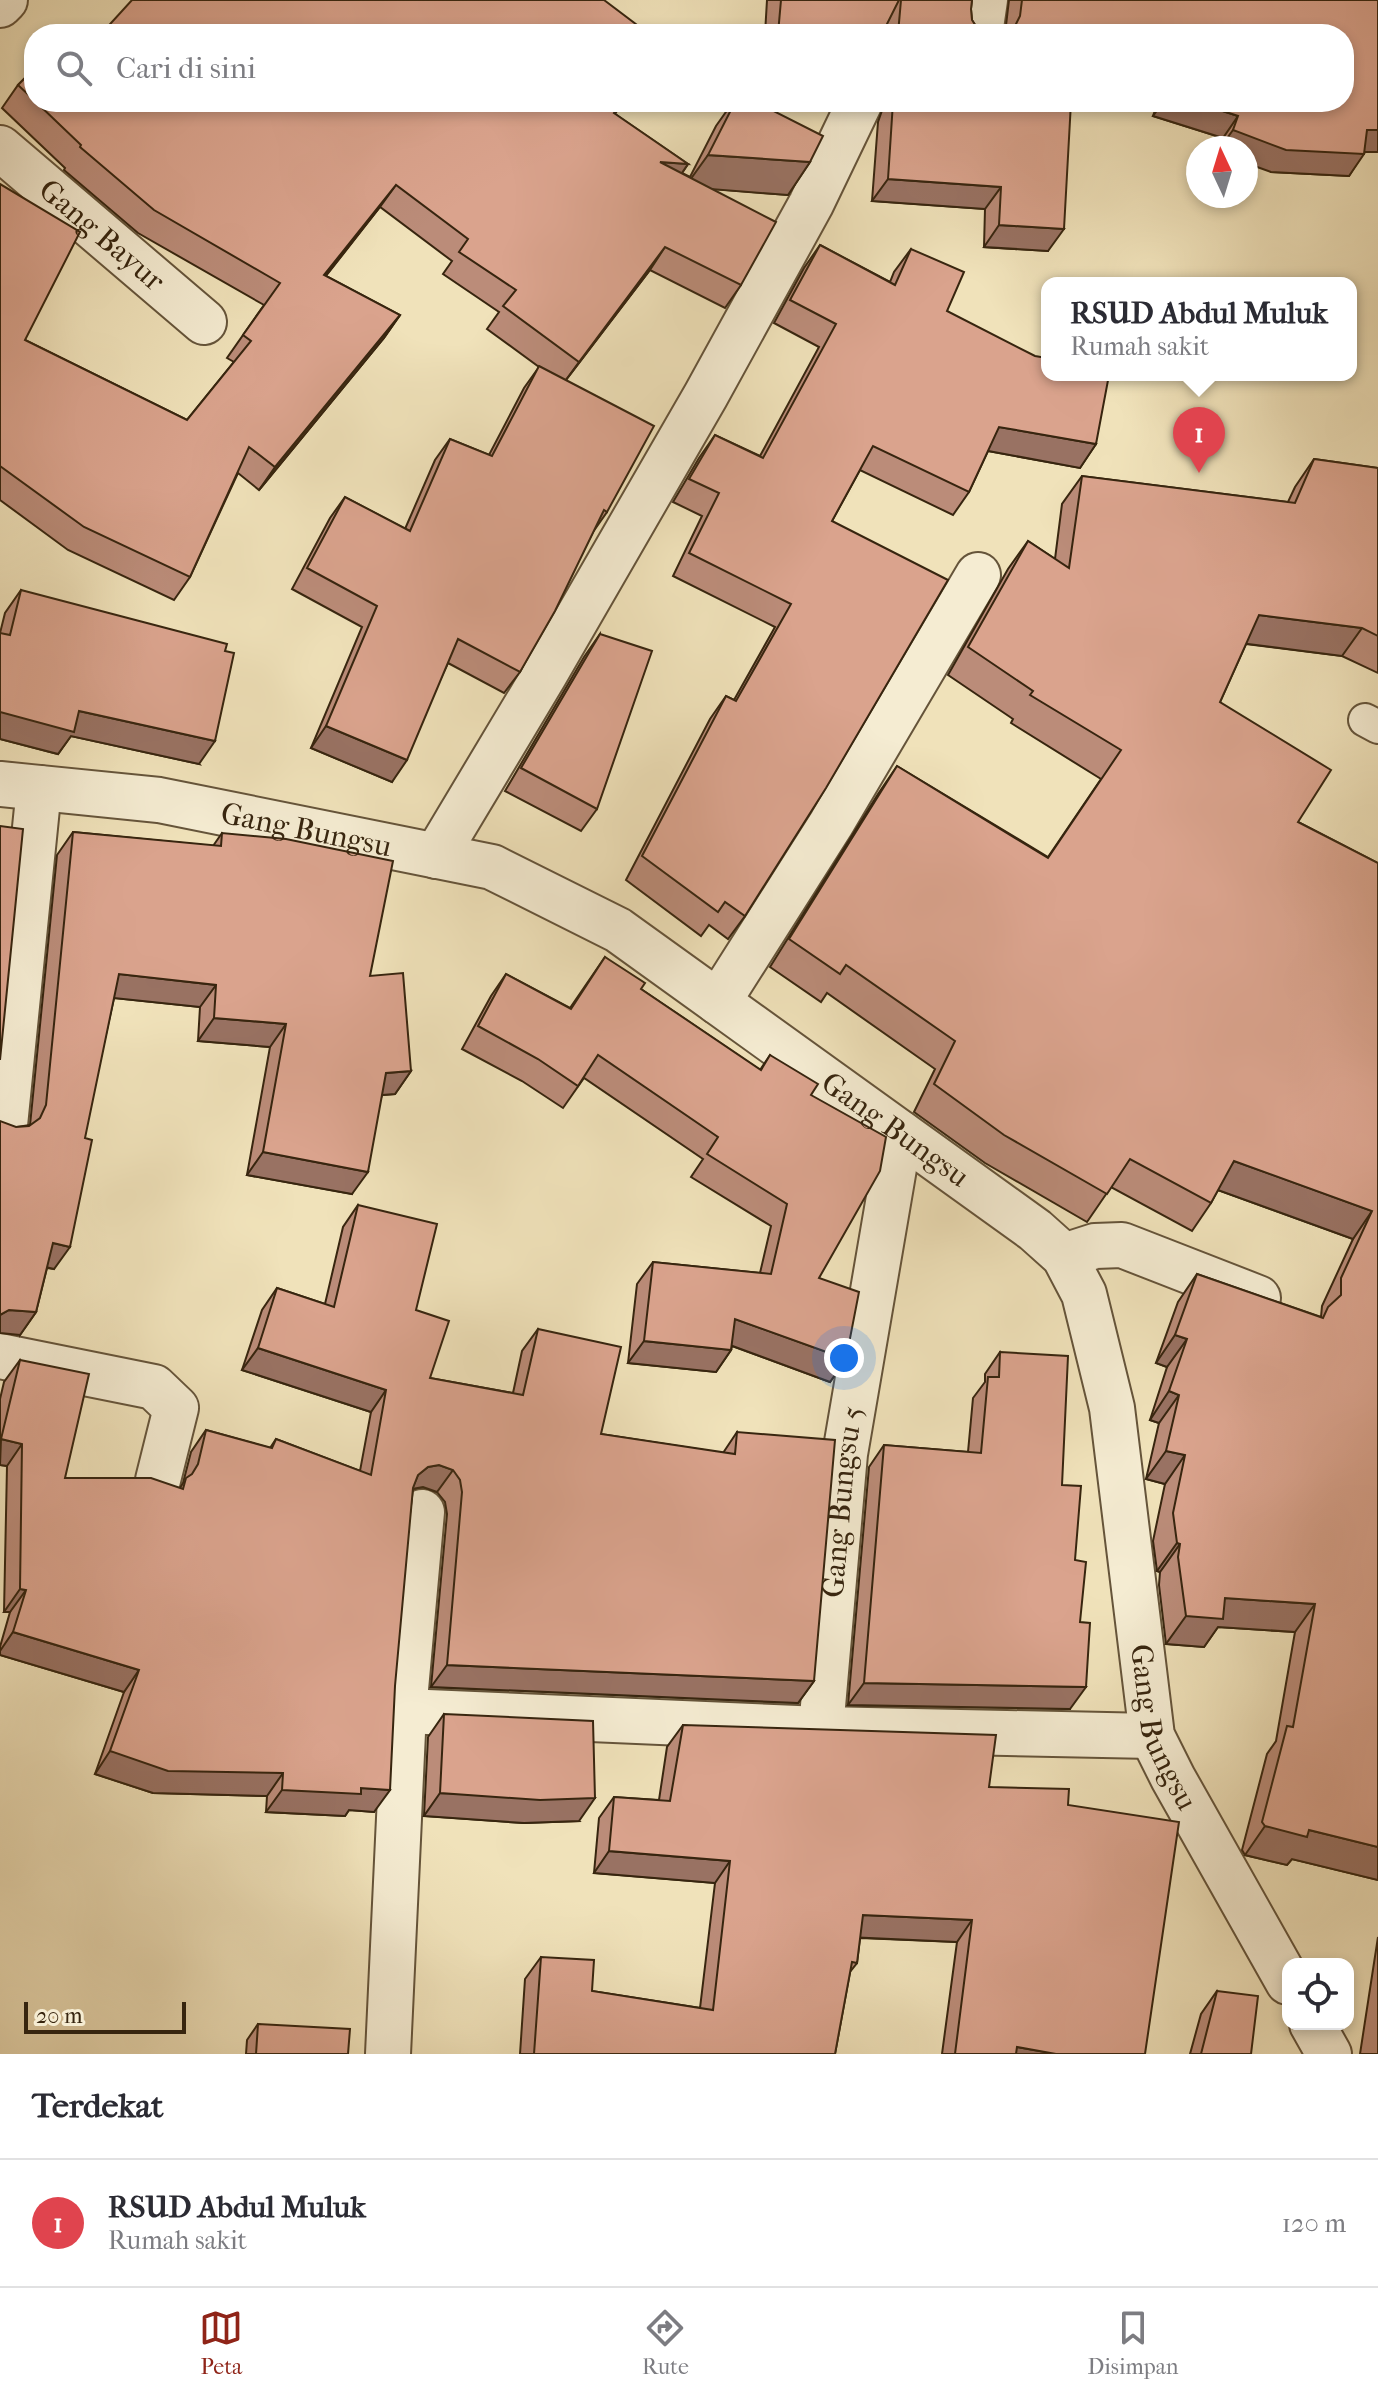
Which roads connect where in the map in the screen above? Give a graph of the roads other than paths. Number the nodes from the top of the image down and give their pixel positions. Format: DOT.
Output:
graph roads {
  1 [pos="5,0"];
  2 [pos="985,0"];
  3 [pos="0,5"];
  4 [pos="981,24"];
  5 [pos="855,112"];
  6 [pos="0,148"];
  7 [pos="204,322"];
  8 [pos="978,575"];
  9 [pos="20,786"];
  10 [pos="436,856"];
  11 [pos="718,1002"];
  12 [pos="0,1124"];
  13 [pos="900,1133"];
  14 [pos="1064,1256"];
  15 [pos="1298,1313"];
  16 [pos="0,1356"];
  17 [pos="158,1480"];
  18 [pos="422,1512"];
  19 [pos="404,1711"];
  20 [pos="821,1729"];
  21 [pos="1152,1736"];
  22 [pos="1282,1971"];
  23 [pos="1315,2030"];
  24 [pos="388,2054"];
  25 [pos="1329,2054"];
  1 -- 3 [label="street"];
  2 -- 4 [label="street"];
  5 -- 10 [label="street"];
  6 -- 7 [label="street, Gang Bayur"];
  8 -- 11 [label="street"];
  9 -- 10 [label="street, Gang Bungsu"];
  9 -- 12 [label="street"];
  10 -- 11 [label="street, Gang Bungsu"];
  11 -- 13 [label="street, Gang Bungsu"];
  13 -- 14 [label="street, Gang Bungsu"];
  13 -- 20 [label="street, Gang Bungsu 5"];
  14 -- 15 [label="street"];
  14 -- 21 [label="street, Gang Bungsu"];
  16 -- 17 [label="street"];
  18 -- 19 [label="street"];
  19 -- 20 [label="street"];
  19 -- 24 [label="street"];
  20 -- 21 [label="street"];
  21 -- 22 [label="street, Gang Bungsu"];
  23 -- 25 [label="street"];
}
